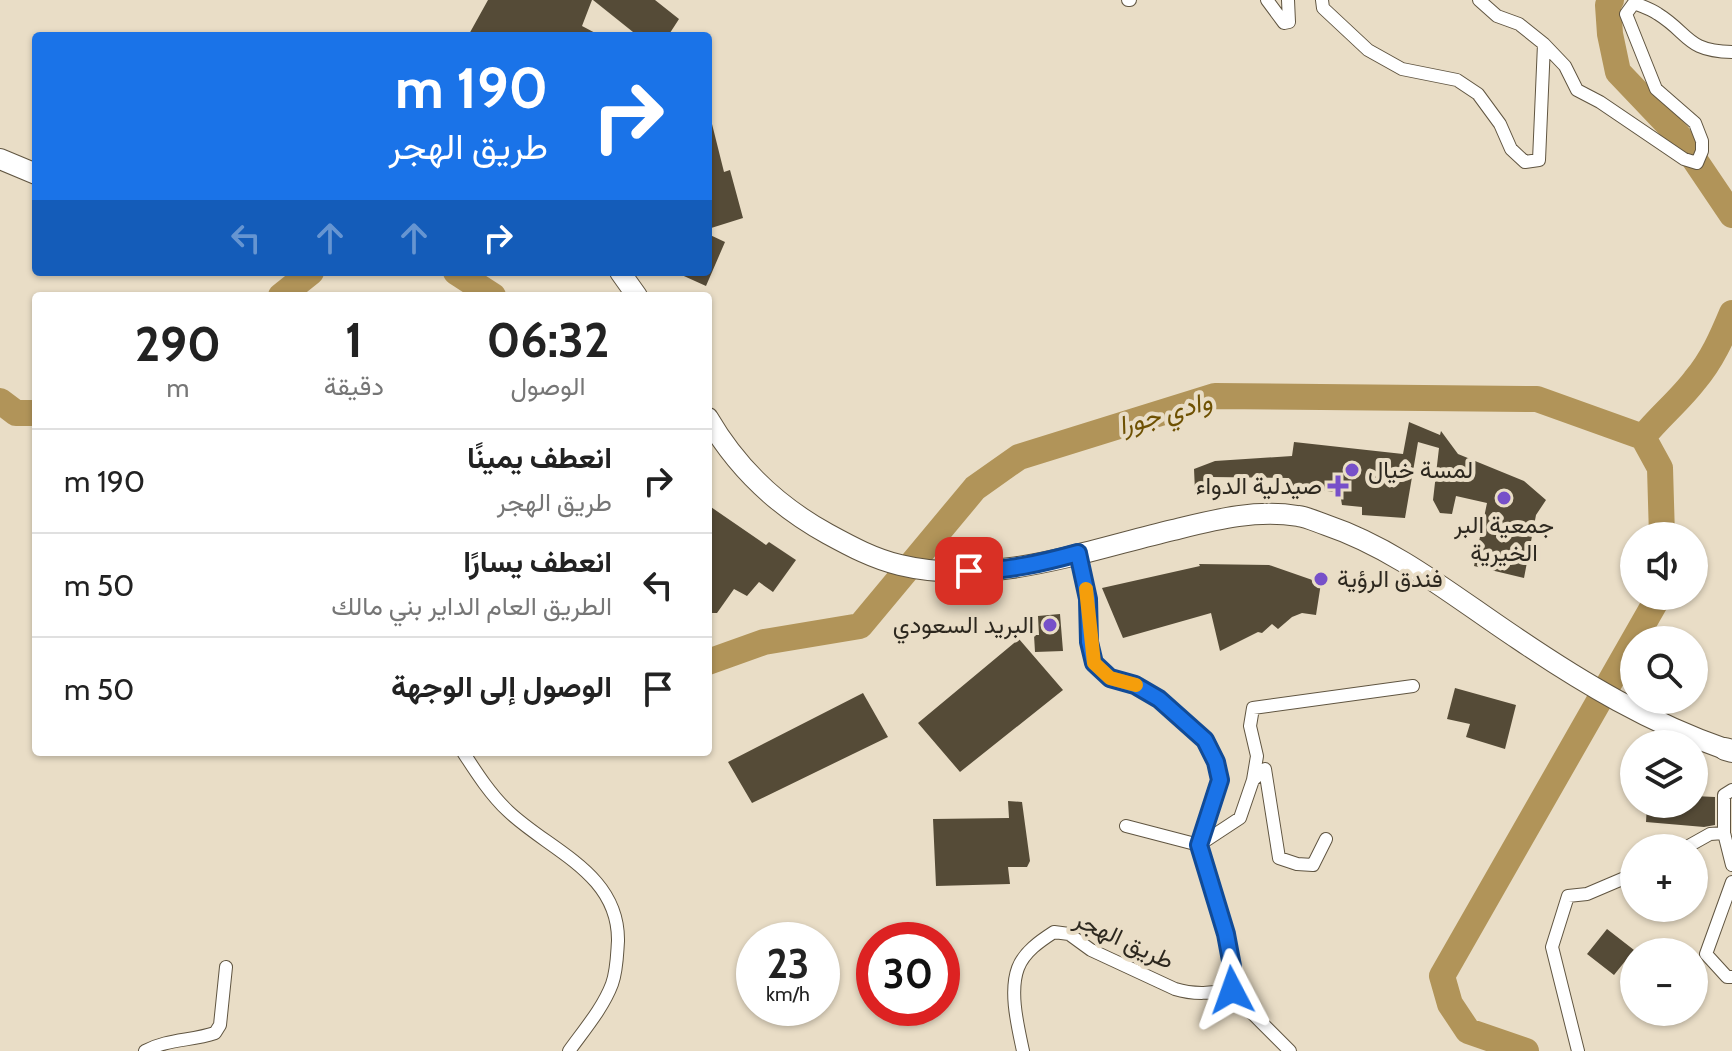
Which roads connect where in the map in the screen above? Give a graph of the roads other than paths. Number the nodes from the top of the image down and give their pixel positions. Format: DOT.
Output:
graph roads {
  1 [pos="1267,0"];
  2 [pos="1288,0"];
  3 [pos="1322,0"];
  4 [pos="1479,0"];
  5 [pos="1544,44"];
  6 [pos="1732,52"];
  7 [pos="0,159"];
  8 [pos="32,172"];
  9 [pos="712,424"];
  10 [pos="1078,553"];
  11 [pos="1413,686"];
  12 [pos="1730,750"];
  13 [pos="466,756"];
  14 [pos="1253,780"];
  15 [pos="1732,790"];
  16 [pos="1126,826"];
  17 [pos="1724,833"];
  18 [pos="1708,835"];
  19 [pos="1326,839"];
  20 [pos="1199,845"];
  21 [pos="1732,865"];
  22 [pos="1620,880"];
  23 [pos="1732,882"];
  24 [pos="226,967"];
  25 [pos="1732,977"];
  26 [pos="1232,990"];
  27 [pos="145,1051"];
  28 [pos="569,1051"];
  29 [pos="1023,1051"];
  30 [pos="1290,1051"];
  31 [pos="1578,1051"];
  1 -- 2 [label="street"];
  3 -- 5 [label="street"];
  4 -- 5 [label="street"];
  5 -- 6 [label="street"];
  7 -- 8 [label="main road"];
  9 -- 10 [label="main road"];
  10 -- 12 [label="main road"];
  10 -- 20 [label="street"];
  11 -- 14 [label="street"];
  13 -- 28 [label="street"];
  14 -- 19 [label="street"];
  14 -- 20 [label="street"];
  15 -- 17 [label="street"];
  16 -- 20 [label="street"];
  17 -- 18 [label="street"];
  17 -- 21 [label="street"];
  20 -- 26 [label="street"];
  22 -- 31 [label="street"];
  23 -- 25 [label="street"];
  24 -- 27 [label="street"];
  26 -- 29 [label="street, طريق الهجر"];
  26 -- 30 [label="street"];
}
